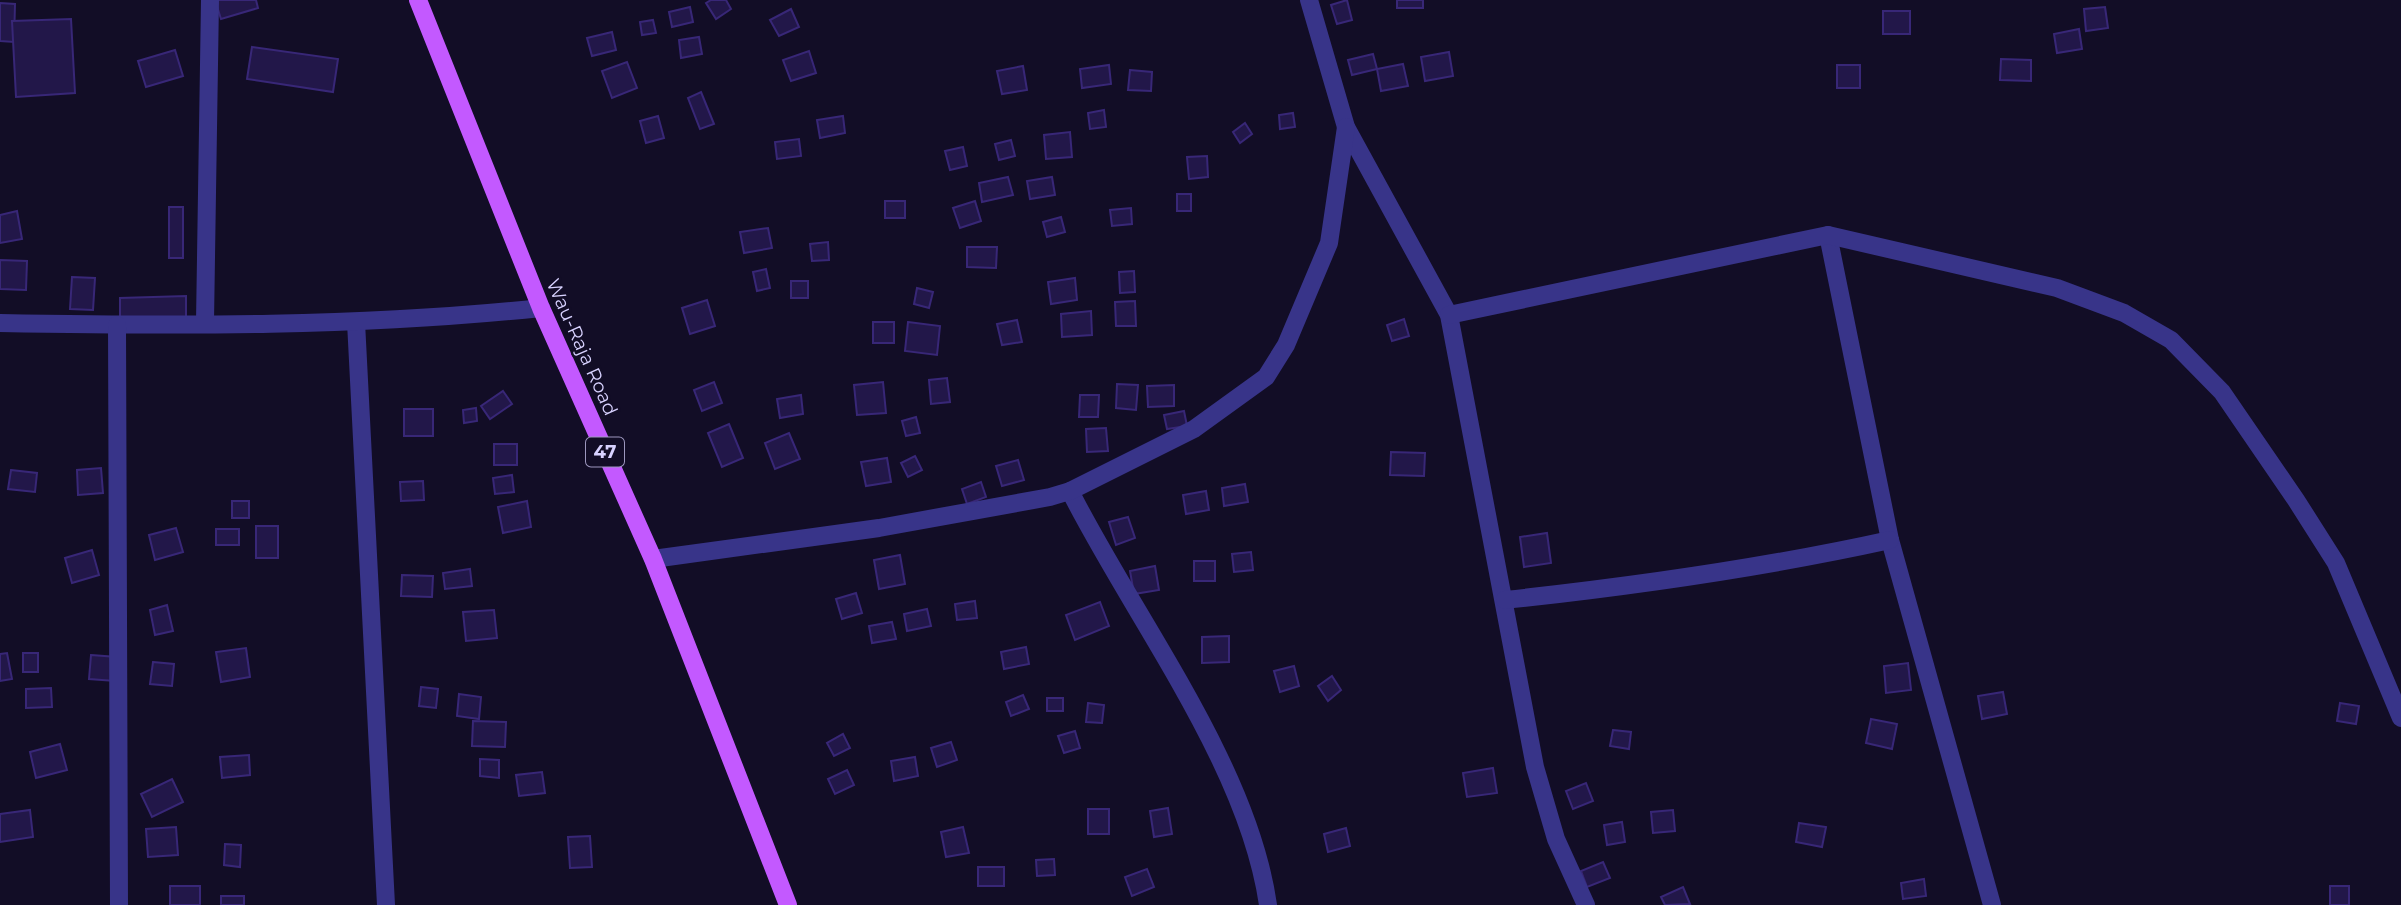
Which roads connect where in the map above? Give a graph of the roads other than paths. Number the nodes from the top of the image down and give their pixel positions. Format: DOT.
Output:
graph roads {
  1 [pos="209,0"];
  2 [pos="418,0"];
  3 [pos="1309,0"];
  4 [pos="1346,127"];
  5 [pos="1828,235"];
  6 [pos="541,308"];
  7 [pos="1449,316"];
  8 [pos="205,322"];
  9 [pos="356,322"];
  10 [pos="0,323"];
  11 [pos="117,325"];
  12 [pos="1070,491"];
  13 [pos="1891,540"];
  14 [pos="653,559"];
  15 [pos="1505,600"];
  16 [pos="2401,718"];
  17 [pos="119,905"];
  18 [pos="386,905"];
  19 [pos="788,905"];
  20 [pos="1268,905"];
  21 [pos="1586,905"];
  22 [pos="1992,905"];
  1 -- 8 [label="street"];
  2 -- 6 [label="main road, Wau-Raja Road / 47"];
  3 -- 4 [label="street"];
  4 -- 7 [label="street"];
  4 -- 12 [label="street"];
  5 -- 7 [label="street"];
  5 -- 13 [label="street"];
  5 -- 16 [label="street"];
  6 -- 9 [label="street"];
  6 -- 14 [label="main road, Wau-Raja Road / 47"];
  7 -- 15 [label="street"];
  8 -- 9 [label="street"];
  8 -- 11 [label="street"];
  9 -- 18 [label="street"];
  10 -- 11 [label="street"];
  11 -- 17 [label="street"];
  12 -- 14 [label="street"];
  12 -- 20 [label="street"];
  13 -- 15 [label="street"];
  13 -- 22 [label="street"];
  14 -- 19 [label="main road, Wau-Raja Road / 47"];
  15 -- 21 [label="street"];
}
